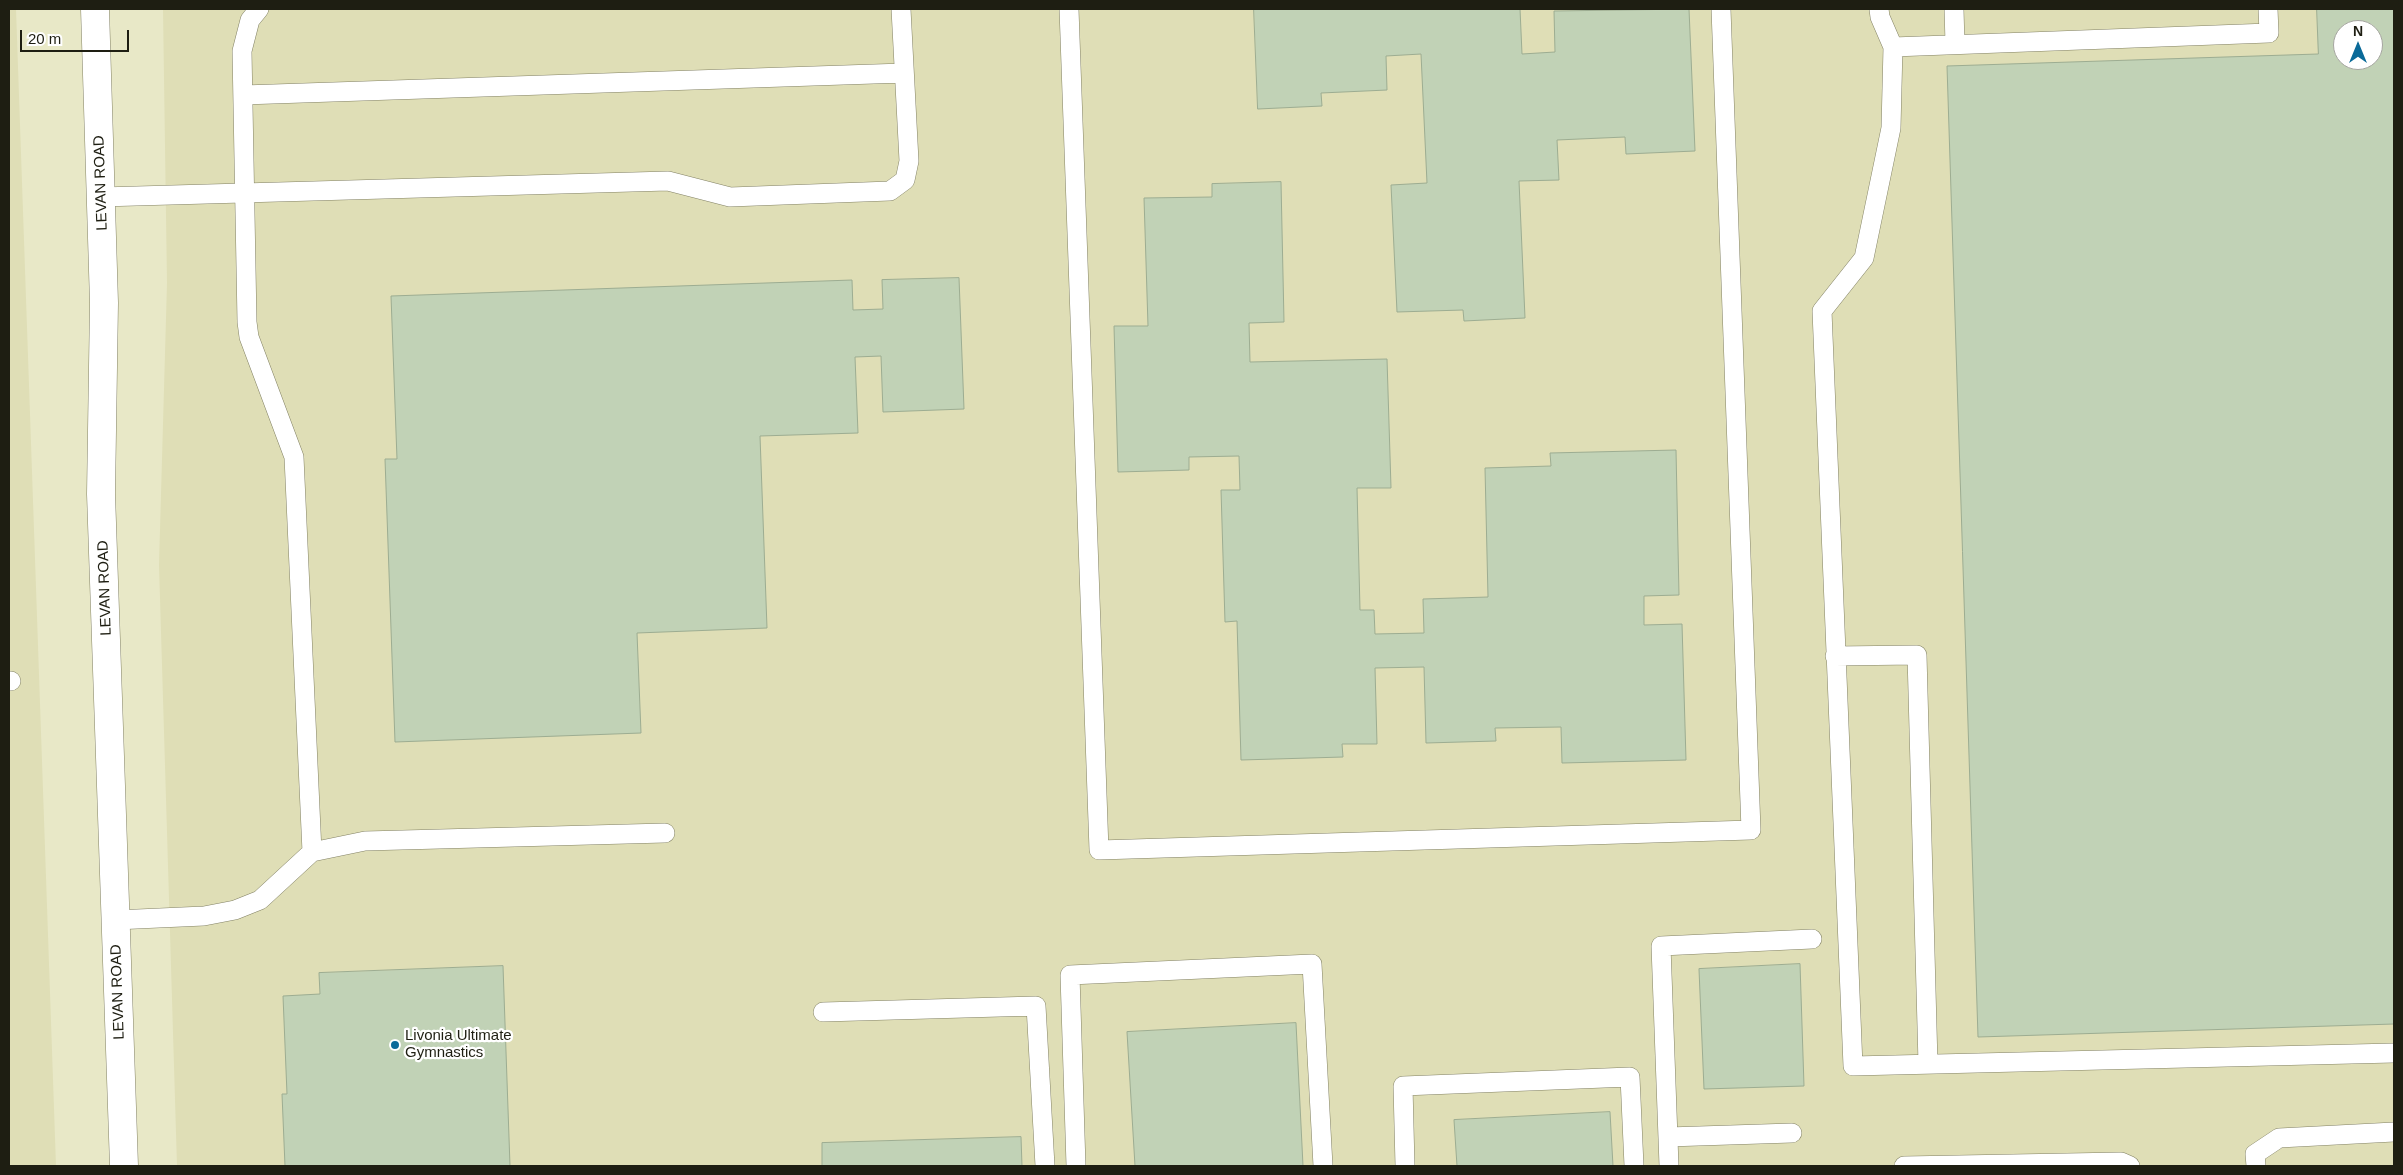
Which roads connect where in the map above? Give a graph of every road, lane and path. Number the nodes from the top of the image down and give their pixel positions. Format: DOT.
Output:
graph roads {
  1 [pos="95,9"];
  2 [pos="259,9"];
  3 [pos="901,9"];
  4 [pos="1069,9"];
  5 [pos="1721,9"];
  6 [pos="1879,9"];
  7 [pos="1954,9"];
  8 [pos="2268,9"];
  9 [pos="1955,44"];
  10 [pos="1893,47"];
  11 [pos="904,73"];
  12 [pos="243,95"];
  13 [pos="244,193"];
  14 [pos="101,197"];
  15 [pos="1836,656"];
  16 [pos="665,833"];
  17 [pos="312,852"];
  18 [pos="115,920"];
  19 [pos="1812,939"];
  20 [pos="824,1012"];
  21 [pos="2394,1053"];
  22 [pos="1928,1064"];
  23 [pos="2394,1132"];
  24 [pos="1792,1133"];
  25 [pos="1668,1137"];
  26 [pos="124,1166"];
  27 [pos="1045,1166"];
  28 [pos="1076,1166"];
  29 [pos="1323,1166"];
  30 [pos="1405,1166"];
  31 [pos="1634,1166"];
  32 [pos="1669,1166"];
  33 [pos="1904,1166"];
  34 [pos="2130,1166"];
  35 [pos="2256,1166"];
  1 -- 14 [label="street, LEVAN ROAD"];
  2 -- 12 [label="lane"];
  3 -- 11 [label="lane"];
  4 -- 5 [label="lane"];
  6 -- 10 [label="lane"];
  7 -- 9 [label="lane"];
  8 -- 9 [label="lane"];
  9 -- 10 [label="lane"];
  10 -- 15 [label="lane"];
  11 -- 12 [label="lane"];
  11 -- 13 [label="lane"];
  12 -- 13 [label="lane"];
  13 -- 14 [label="lane"];
  13 -- 17 [label="lane"];
  14 -- 18 [label="street, LEVAN ROAD"];
  15 -- 22 [label="lane"];
  15 -- 22 [label="lane"];
  16 -- 17 [label="lane"];
  17 -- 18 [label="lane"];
  18 -- 26 [label="street, LEVAN ROAD"];
  19 -- 25 [label="lane"];
  20 -- 27 [label="lane"];
  21 -- 22 [label="lane"];
  23 -- 35 [label="lane"];
  24 -- 25 [label="lane"];
  25 -- 32 [label="lane"];
  28 -- 29 [label="lane"];
  30 -- 31 [label="lane"];
  33 -- 34 [label="lane"];
}
